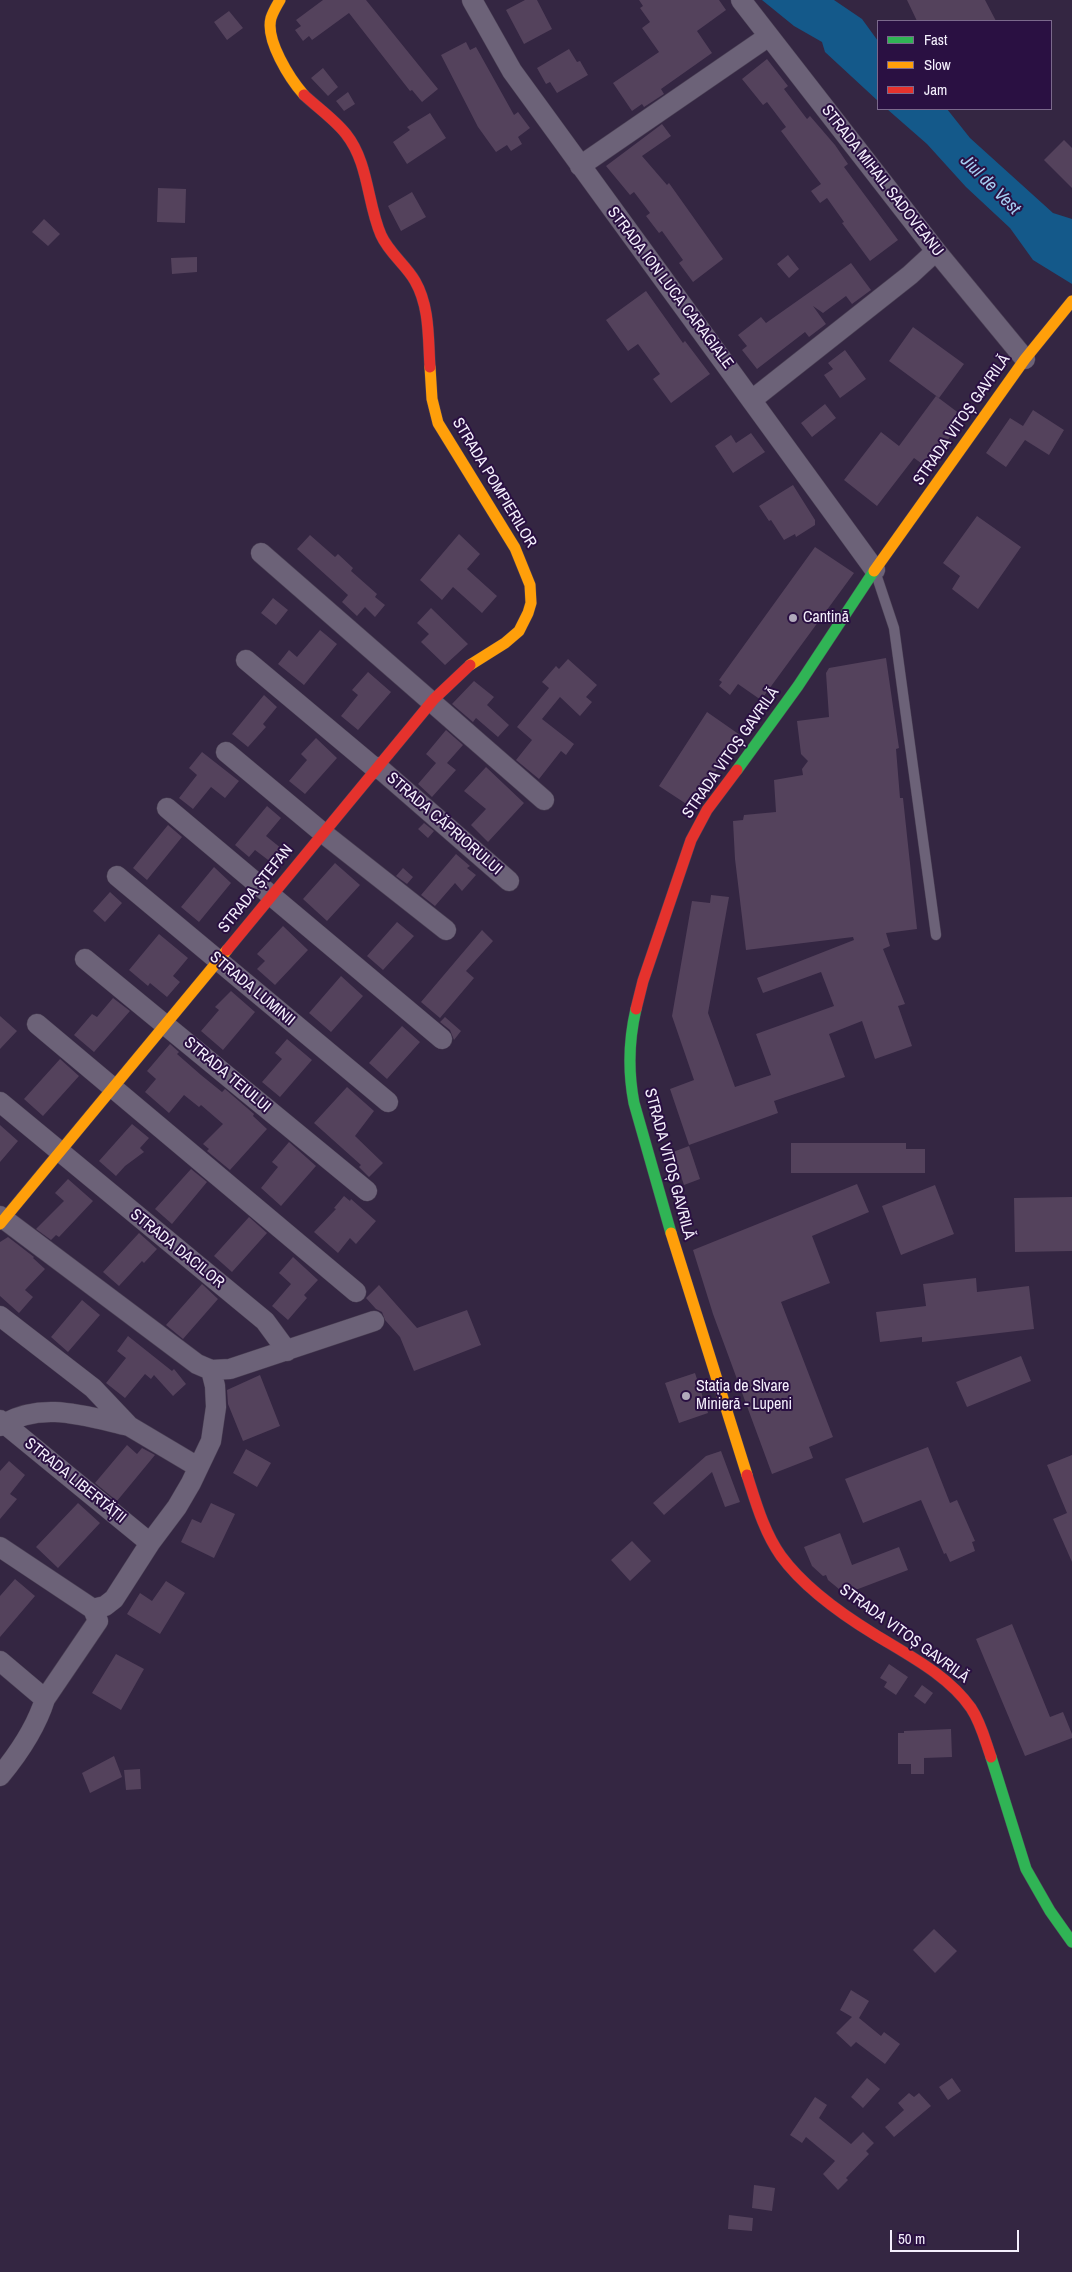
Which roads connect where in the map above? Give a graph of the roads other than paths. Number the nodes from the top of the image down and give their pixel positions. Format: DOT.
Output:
graph roads {
  1 [pos="280,0"];
  2 [pos="472,0"];
  3 [pos="741,0"];
  4 [pos="769,36"];
  5 [pos="580,166"];
  6 [pos="936,251"];
  7 [pos="1069,305"];
  8 [pos="1025,359"];
  9 [pos="753,399"];
  10 [pos="261,553"];
  11 [pos="875,570"];
  12 [pos="530,581"];
  13 [pos="246,660"];
  14 [pos="432,704"];
  15 [pos="226,752"];
  16 [pos="377,768"];
  17 [pos="544,800"];
  18 [pos="167,808"];
  19 [pos="324,833"];
  20 [pos="117,876"];
  21 [pos="509,881"];
  22 [pos="271,896"];
  23 [pos="446,930"];
  24 [pos="936,935"];
  25 [pos="85,959"];
  26 [pos="218,961"];
  27 [pos="38,1024"];
  28 [pos="166,1024"];
  29 [pos="442,1039"];
  30 [pos="113,1088"];
  31 [pos="0,1102"];
  32 [pos="388,1102"];
  33 [pos="60,1153"];
  34 [pos="367,1191"];
  35 [pos="1,1220"];
  36 [pos="356,1292"];
  37 [pos="0,1316"];
  38 [pos="374,1321"];
  39 [pos="287,1351"];
  40 [pos="211,1370"];
  41 [pos="1,1423"];
  42 [pos="129,1426"];
  43 [pos="198,1467"];
  44 [pos="150,1543"];
  45 [pos="0,1547"];
  46 [pos="93,1609"];
  47 [pos="0,1661"];
  48 [pos="45,1699"];
  49 [pos="0,1775"];
  50 [pos="1072,1942"];
  1 -- 12 [label="street, STRADA POMPIERILOR"];
  2 -- 5 [label="street, STRADA ION LUCA CARAGIALE"];
  3 -- 4 [label="street, STRADA MIHAIL SADOVEANU"];
  4 -- 5 [label="street"];
  4 -- 6 [label="street, STRADA MIHAIL SADOVEANU"];
  5 -- 9 [label="street, STRADA ION LUCA CARAGIALE"];
  6 -- 8 [label="street, STRADA MIHAIL SADOVEANU"];
  6 -- 9 [label="street"];
  7 -- 8 [label="street, STRADA VITOȘ GAVRILĂ"];
  8 -- 11 [label="street, STRADA VITOȘ GAVRILĂ"];
  9 -- 11 [label="street, STRADA ION LUCA CARAGIALE"];
  10 -- 14 [label="street"];
  11 -- 24 [label="lane"];
  11 -- 50 [label="street, STRADA VITOȘ GAVRILĂ"];
  12 -- 14 [label="street, STRADA ȘTEFAN"];
  13 -- 16 [label="street, STRADA CĂPRIORULUI"];
  14 -- 16 [label="street, STRADA ȘTEFAN"];
  14 -- 17 [label="street"];
  15 -- 19 [label="street"];
  16 -- 19 [label="street, STRADA ȘTEFAN"];
  16 -- 21 [label="street, STRADA CĂPRIORULUI"];
  18 -- 22 [label="street"];
  19 -- 22 [label="street, STRADA ȘTEFAN"];
  19 -- 23 [label="street"];
  20 -- 26 [label="street, STRADA LUMINII"];
  22 -- 26 [label="street, STRADA ȘTEFAN"];
  22 -- 29 [label="street"];
  25 -- 28 [label="street, STRADA TEIULUI"];
  26 -- 28 [label="street, STRADA ȘTEFAN"];
  26 -- 32 [label="street, STRADA LUMINII"];
  27 -- 30 [label="street"];
  28 -- 30 [label="street, STRADA ȘTEFAN"];
  28 -- 34 [label="street, STRADA TEIULUI"];
  30 -- 33 [label="street, STRADA ȘTEFAN"];
  30 -- 36 [label="street"];
  31 -- 33 [label="street, STRADA DACILOR"];
  33 -- 35 [label="street, STRADA ȘTEFAN"];
  33 -- 39 [label="street, STRADA DACILOR"];
  35 -- 40 [label="street"];
  37 -- 42 [label="street"];
  38 -- 39 [label="street"];
  39 -- 40 [label="street"];
  40 -- 43 [label="street"];
  41 -- 42 [label="street"];
  41 -- 44 [label="street, STRADA LIBERTĂȚII"];
  42 -- 43 [label="street"];
  43 -- 44 [label="street"];
  44 -- 46 [label="street"];
  45 -- 46 [label="street"];
  46 -- 48 [label="street"];
  47 -- 48 [label="street"];
  48 -- 49 [label="street"];
}
